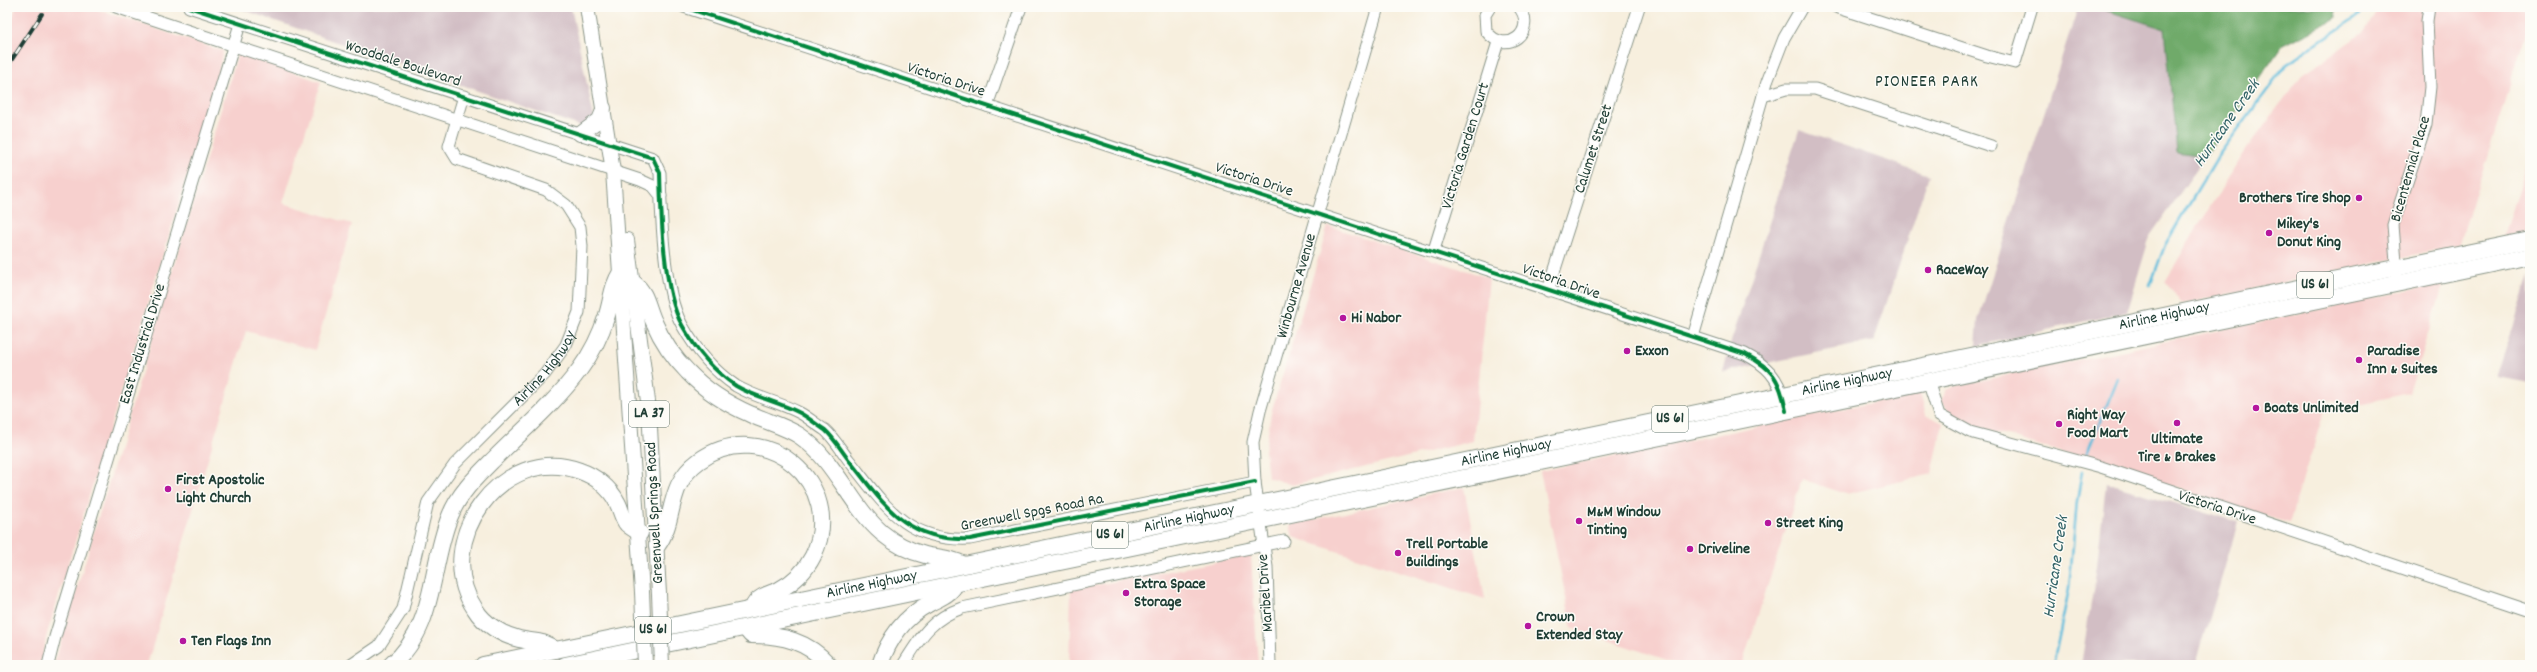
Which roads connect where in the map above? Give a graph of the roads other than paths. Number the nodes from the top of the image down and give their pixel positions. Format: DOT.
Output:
graph roads {
  1 [pos="116,7"];
  2 [pos="189,7"];
  3 [pos="587,7"];
  4 [pos="684,7"];
  5 [pos="1021,7"];
  6 [pos="1378,7"];
  7 [pos="1490,7"];
  8 [pos="1519,7"];
  9 [pos="1639,7"];
  10 [pos="1802,7"];
  11 [pos="1836,7"];
  12 [pos="2032,7"];
  13 [pos="2429,7"];
  14 [pos="240,24"];
  15 [pos="1498,42"];
  16 [pos="233,45"];
  17 [pos="464,96"];
  18 [pos="1763,96"];
  19 [pos="987,106"];
  20 [pos="604,108"];
  21 [pos="456,118"];
  22 [pos="580,134"];
  23 [pos="610,144"];
  24 [pos="1991,146"];
  25 [pos="614,171"];
  26 [pos="661,196"];
  27 [pos="1318,213"];
  28 [pos="2530,240"];
  29 [pos="1434,250"];
  30 [pos="2530,256"];
  31 [pos="621,272"];
  32 [pos="2397,276"];
  33 [pos="634,283"];
  34 [pos="1548,291"];
  35 [pos="1693,337"];
  36 [pos="2094,339"];
  37 [pos="1929,365"];
  38 [pos="1928,381"];
  39 [pos="1784,403"];
  40 [pos="1511,460"];
  41 [pos="1254,482"];
  42 [pos="1257,504"];
  43 [pos="1259,522"];
  44 [pos="640,533"];
  45 [pos="1284,541"];
  46 [pos="657,546"];
  47 [pos="1263,546"];
  48 [pos="964,565"];
  49 [pos="956,584"];
  50 [pos="751,609"];
  51 [pos="2530,611"];
  52 [pos="745,628"];
  53 [pos="556,650"];
  54 [pos="48,665"];
  55 [pos="351,665"];
  56 [pos="391,665"];
  57 [pos="483,665"];
  58 [pos="565,665"];
  59 [pos="645,665"];
  60 [pos="662,665"];
  61 [pos="829,665"];
  62 [pos="880,665"];
  63 [pos="903,665"];
  64 [pos="1270,665"];
  1 -- 16 [label="street"];
  2 -- 14 [label="street, Wooddale Boulevard"];
  3 -- 20 [label="main road, Greenwell Springs Road"];
  4 -- 19 [label="street, Victoria Drive"];
  5 -- 19 [label="street"];
  6 -- 27 [label="street, Winbourne Avenue"];
  7 -- 15 [label="street"];
  8 -- 15 [label="street"];
  9 -- 34 [label="street, Calumet Street"];
  10 -- 18 [label="street"];
  11 -- 12 [label="street"];
  13 -- 32 [label="street, Bicentennial Place"];
  14 -- 16 [label="street, East Industrial Drive"];
  14 -- 17 [label="street, Wooddale Boulevard"];
  15 -- 29 [label="street, Victoria Garden Court"];
  16 -- 21 [label="street"];
  16 -- 54 [label="street, East Industrial Drive"];
  17 -- 21 [label="street, Airline Highway"];
  17 -- 22 [label="street, Wooddale Boulevard"];
  18 -- 24 [label="street"];
  18 -- 35 [label="street"];
  19 -- 27 [label="street, Victoria Drive"];
  20 -- 22 [label="main road"];
  20 -- 23 [label="main road, Greenwell Springs Road"];
  21 -- 25 [label="street"];
  21 -- 55 [label="street, Airline Highway"];
  22 -- 23 [label="street, Wooddale Boulevard"];
  23 -- 25 [label="main road, Greenwell Springs Road / LA 37"];
  23 -- 26 [label="street, Greenwell Spgs Road Ra"];
  25 -- 26 [label="street"];
  25 -- 31 [label="main road, Greenwell Springs Road / LA 37"];
  25 -- 33 [label="main road, Greenwell Springs Road / LA 37"];
  26 -- 41 [label="street, Greenwell Spgs Road Ra"];
  27 -- 29 [label="street, Victoria Drive"];
  27 -- 41 [label="street, Winbourne Avenue"];
  28 -- 32 [label="highway, Airline Highway / US 61"];
  29 -- 34 [label="street, Victoria Drive"];
  30 -- 32 [label="highway, Airline Highway / US 61"];
  31 -- 44 [label="main road, Greenwell Springs Road / LA 37"];
  31 -- 56 [label="highway"];
  32 -- 36 [label="highway, Airline Highway / US 61"];
  33 -- 46 [label="main road, Greenwell Springs Road / LA 37"];
  33 -- 48 [label="highway"];
  34 -- 35 [label="street, Victoria Drive"];
  35 -- 39 [label="street, Victoria Drive"];
  36 -- 37 [label="highway, Airline Highway / US 61"];
  36 -- 38 [label="highway, Airline Highway / US 61"];
  37 -- 38 [label="highway"];
  37 -- 39 [label="highway, Airline Highway / US 61"];
  38 -- 39 [label="highway, Airline Highway / US 61"];
  38 -- 51 [label="street, Victoria Drive"];
  39 -- 40 [label="highway, Airline Highway / US 61"];
  40 -- 42 [label="highway, Airline Highway / US 61"];
  40 -- 43 [label="highway, Airline Highway / US 61"];
  41 -- 42 [label="street, Winbourne Avenue"];
  42 -- 43 [label="street, Winbourne Avenue"];
  42 -- 48 [label="highway, Airline Highway / US 61"];
  43 -- 47 [label="street, Maribel Drive"];
  43 -- 49 [label="highway, Airline Highway / US 61"];
  44 -- 53 [label="highway"];
  44 -- 59 [label="main road, Greenwell Springs Road / LA 37, bridge"];
  45 -- 47 [label="street"];
  46 -- 50 [label="highway"];
  46 -- 60 [label="main road, Greenwell Springs Road / LA 37, bridge"];
  47 -- 63 [label="street"];
  47 -- 64 [label="street, Maribel Drive"];
  48 -- 50 [label="highway, Airline Highway / US 61"];
  49 -- 52 [label="highway, Airline Highway / US 61"];
  49 -- 62 [label="highway"];
  50 -- 53 [label="highway, Airline Highway / US 61"];
  52 -- 58 [label="highway, Airline Highway / US 61"];
  52 -- 61 [label="highway"];
  53 -- 57 [label="highway, Airline Highway / US 61"];
}
